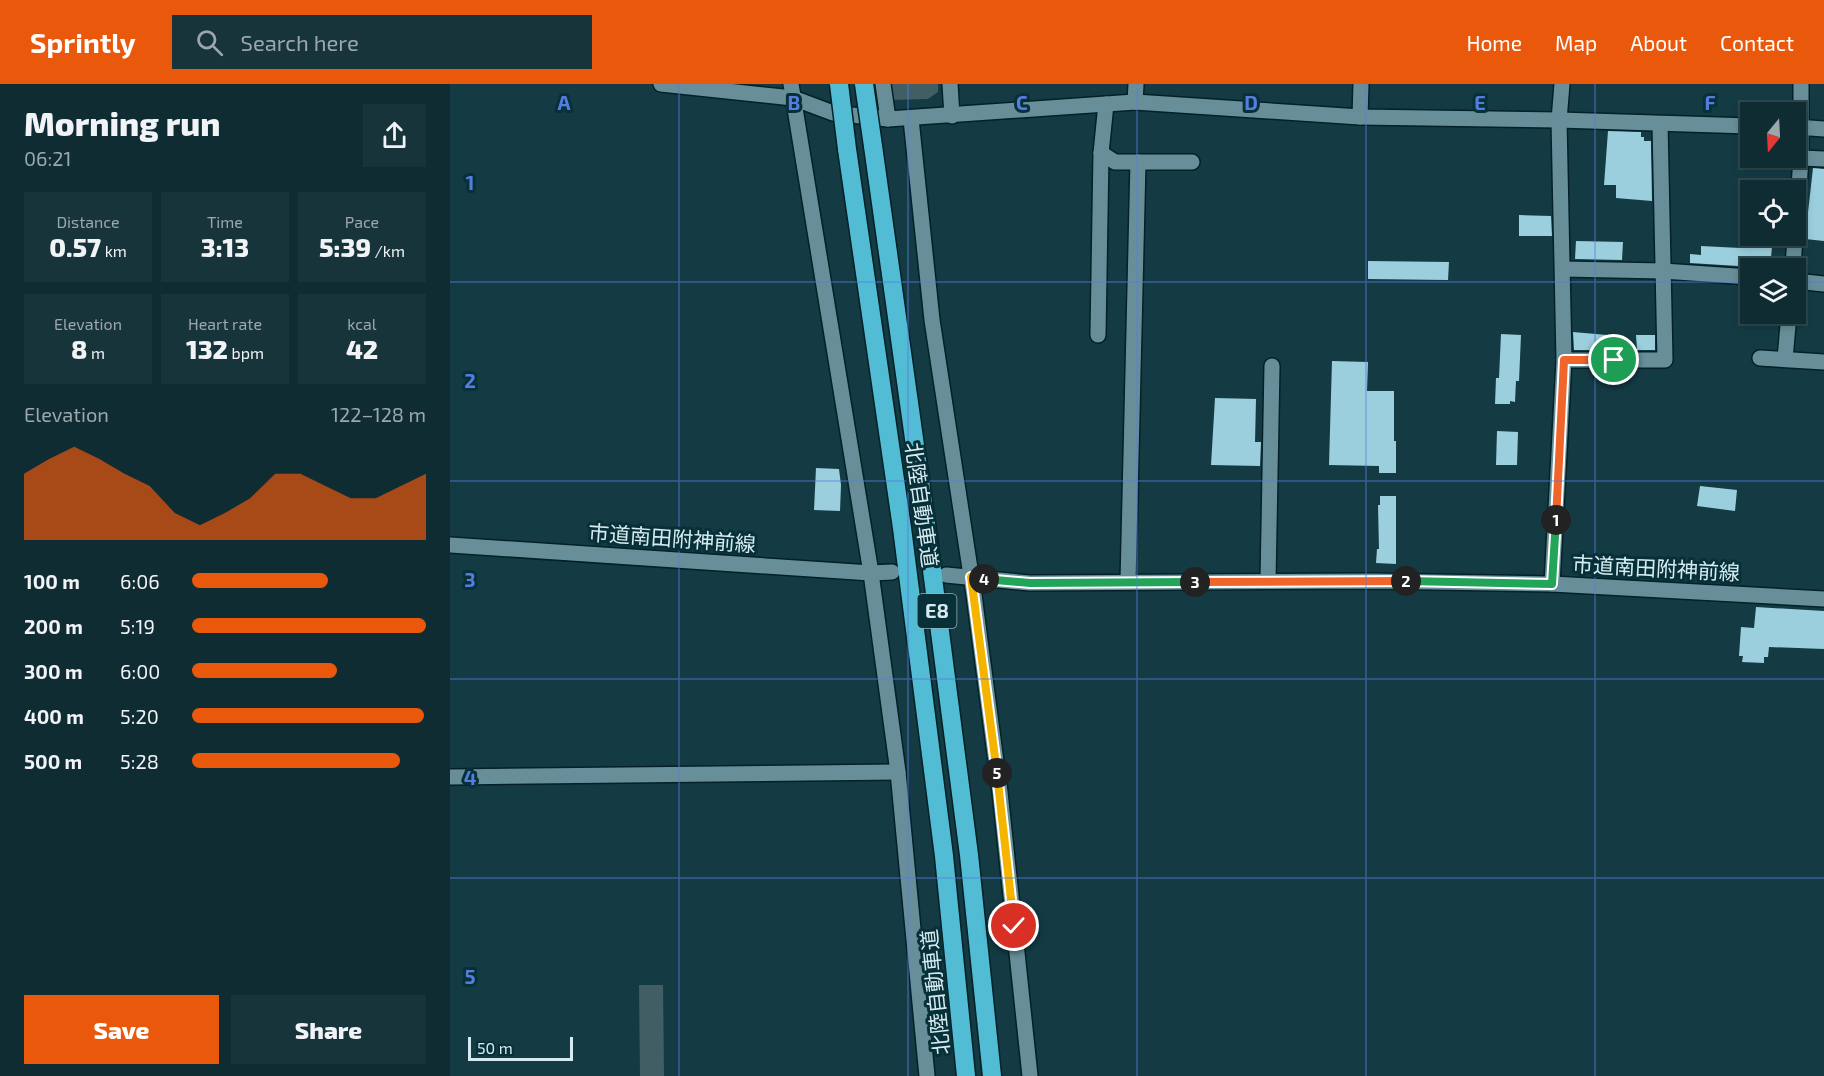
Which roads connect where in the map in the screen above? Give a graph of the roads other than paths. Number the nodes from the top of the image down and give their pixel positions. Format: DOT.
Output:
graph roads {
  1 [pos="661,84"];
  2 [pos="839,84"];
  3 [pos="864,84"];
  4 [pos="883,84"];
  5 [pos="950,84"];
  6 [pos="1136,84"];
  7 [pos="1361,84"];
  8 [pos="1562,84"];
  9 [pos="1801,84"];
  10 [pos="792,91"];
  11 [pos="1135,102"];
  12 [pos="1800,102"];
  13 [pos="1106,104"];
  14 [pos="952,116"];
  15 [pos="1360,117"];
  16 [pos="888,119"];
  17 [pos="911,119"];
  18 [pos="1559,120"];
  19 [pos="1660,124"];
  20 [pos="1740,126"];
  21 [pos="1806,128"];
  22 [pos="1824,129"];
  23 [pos="1101,153"];
  24 [pos="1806,158"];
  25 [pos="1824,159"];
  26 [pos="1138,162"];
  27 [pos="1192,162"];
  28 [pos="1563,269"];
  29 [pos="1663,271"];
  30 [pos="1740,276"];
  31 [pos="1806,282"];
  32 [pos="1824,284"];
  33 [pos="1788,324"];
  34 [pos="1098,335"];
  35 [pos="1760,358"];
  36 [pos="1785,359"];
  37 [pos="1564,360"];
  38 [pos="1824,362"];
  39 [pos="1272,366"];
  40 [pos="450,545"];
  41 [pos="892,572"];
  42 [pos="871,573"];
  43 [pos="946,575"];
  44 [pos="971,577"];
  45 [pos="1268,581"];
  46 [pos="1128,582"];
  47 [pos="1552,584"];
  48 [pos="1824,599"];
  49 [pos="898,772"];
  50 [pos="450,777"];
  51 [pos="927,1076"];
  52 [pos="966,1076"];
  53 [pos="992,1076"];
  54 [pos="1030,1076"];
  1 -- 10 [label="street"];
  2 -- 52 [label="highway, 北陸自動車道 / E8, bridge"];
  3 -- 53 [label="highway, 北陸自動車道 / E8, bridge"];
  4 -- 16 [label="street"];
  5 -- 14 [label="street"];
  6 -- 11 [label="street"];
  7 -- 15 [label="street"];
  8 -- 18 [label="street"];
  9 -- 12 [label="street"];
  10 -- 16 [label="street"];
  10 -- 42 [label="street"];
  11 -- 13 [label="street"];
  11 -- 15 [label="street"];
  13 -- 14 [label="street"];
  13 -- 23 [label="street"];
  14 -- 17 [label="street"];
  15 -- 18 [label="street"];
  16 -- 17 [label="street"];
  17 -- 44 [label="street"];
  18 -- 19 [label="street"];
  18 -- 28 [label="street"];
  19 -- 20 [label="street"];
  19 -- 29 [label="street"];
  21 -- 22 [label="street"];
  23 -- 26 [label="street"];
  23 -- 34 [label="street"];
  24 -- 25 [label="street"];
  26 -- 27 [label="street"];
  26 -- 46 [label="street"];
  28 -- 29 [label="street"];
  28 -- 37 [label="street"];
  29 -- 30 [label="street"];
  29 -- 37 [label="street"];
  31 -- 32 [label="street"];
  33 -- 36 [label="street"];
  35 -- 36 [label="street"];
  36 -- 38 [label="street"];
  37 -- 47 [label="street"];
  39 -- 45 [label="street"];
  40 -- 42 [label="street, 市道南田附神前線"];
  41 -- 42 [label="street, 市道南田附神前線"];
  42 -- 49 [label="street"];
  43 -- 44 [label="street, 市道南田附神前線"];
  44 -- 46 [label="street, 市道南田附神前線"];
  44 -- 54 [label="street"];
  45 -- 46 [label="street, 市道南田附神前線"];
  45 -- 47 [label="street, 市道南田附神前線"];
  47 -- 48 [label="street, 市道南田附神前線"];
  49 -- 50 [label="street"];
  49 -- 51 [label="street"];
}
